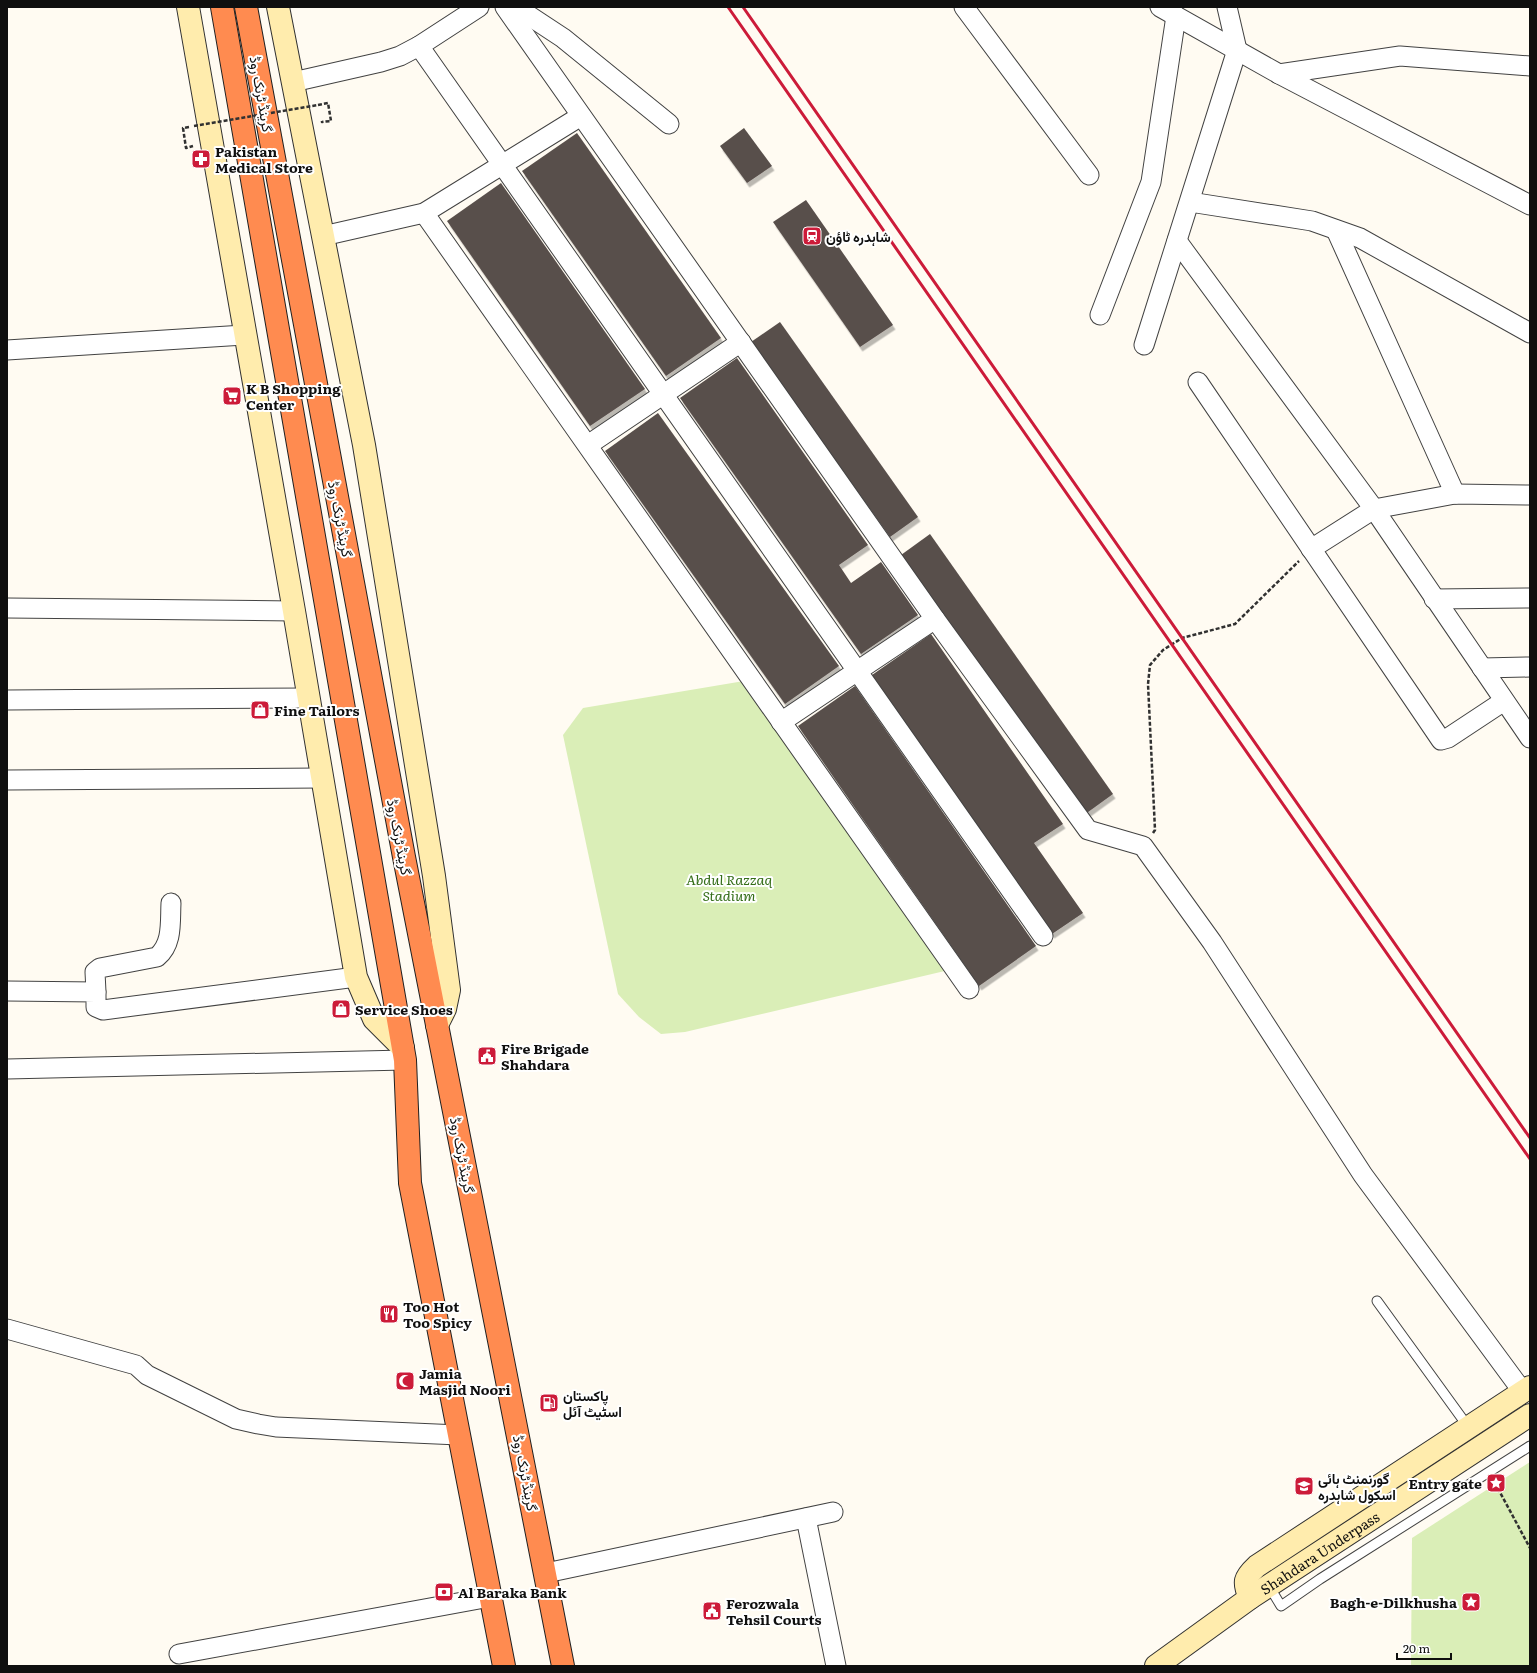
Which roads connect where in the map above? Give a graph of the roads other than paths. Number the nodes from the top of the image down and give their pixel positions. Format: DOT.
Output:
graph roads {
  1 [pos="188,7"];
  2 [pos="222,7"];
  3 [pos="246,7"];
  4 [pos="278,7"];
  5 [pos="479,7"];
  6 [pos="964,7"];
  7 [pos="1160,7"];
  8 [pos="1227,7"];
  9 [pos="510,8"];
  10 [pos="1176,16"];
  11 [pos="419,46"];
  12 [pos="1237,50"];
  13 [pos="1530,66"];
  14 [pos="1279,74"];
  15 [pos="293,82"];
  16 [pos="581,116"];
  17 [pos="669,124"];
  18 [pos="502,164"];
  19 [pos="1089,175"];
  20 [pos="1190,202"];
  21 [pos="1530,205"];
  22 [pos="424,213"];
  23 [pos="1336,230"];
  24 [pos="323,236"];
  25 [pos="1177,241"];
  26 [pos="1100,315"];
  27 [pos="1530,333"];
  28 [pos="244,335"];
  29 [pos="741,342"];
  30 [pos="1144,345"];
  31 [pos="7,350"];
  32 [pos="1198,382"];
  33 [pos="663,394"];
  34 [pos="588,445"];
  35 [pos="1455,494"];
  36 [pos="1530,495"];
  37 [pos="1374,509"];
  38 [pos="1311,549"];
  39 [pos="1530,598"];
  40 [pos="1434,599"];
  41 [pos="7,608"];
  42 [pos="294,611"];
  43 [pos="935,619"];
  44 [pos="1530,667"];
  45 [pos="1482,668"];
  46 [pos="857,671"];
  47 [pos="309,698"];
  48 [pos="7,700"];
  49 [pos="1504,701"];
  50 [pos="781,722"];
  51 [pos="1530,738"];
  52 [pos="322,778"];
  53 [pos="7,780"];
  54 [pos="171,903"];
  55 [pos="1043,936"];
  56 [pos="356,977"];
  57 [pos="969,989"];
  58 [pos="7,991"];
  59 [pos="96,992"];
  60 [pos="437,1025"];
  61 [pos="404,1054"];
  62 [pos="7,1069"];
  63 [pos="1377,1301"];
  64 [pos="7,1329"];
  65 [pos="1526,1390"];
  66 [pos="1530,1415"];
  67 [pos="1469,1428"];
  68 [pos="459,1435"];
  69 [pos="1530,1446"];
  70 [pos="833,1512"];
  71 [pos="806,1518"];
  72 [pos="546,1573"];
  73 [pos="1269,1586"];
  74 [pos="490,1597"];
  75 [pos="1250,1598"];
  76 [pos="179,1654"];
  77 [pos="504,1666"];
  78 [pos="564,1666"];
  79 [pos="836,1666"];
  80 [pos="1156,1666"];
  1 -- 28 [label="street"];
  2 -- 61 [label="highway, گرینڈ ٹرنک روڈ"];
  3 -- 60 [label="highway, گرینڈ ٹرنک روڈ"];
  4 -- 15 [label="street"];
  5 -- 11 [label="street"];
  6 -- 19 [label="street"];
  7 -- 10 [label="street"];
  8 -- 12 [label="street"];
  9 -- 16 [label="street"];
  9 -- 17 [label="street"];
  10 -- 12 [label="street"];
  10 -- 26 [label="street"];
  11 -- 15 [label="street"];
  11 -- 18 [label="street"];
  12 -- 14 [label="street"];
  12 -- 20 [label="street"];
  13 -- 14 [label="street"];
  14 -- 21 [label="street"];
  15 -- 24 [label="street"];
  16 -- 18 [label="street"];
  16 -- 29 [label="street"];
  18 -- 22 [label="street"];
  18 -- 33 [label="street"];
  20 -- 23 [label="street"];
  20 -- 25 [label="street"];
  22 -- 24 [label="street"];
  22 -- 34 [label="street"];
  23 -- 27 [label="street"];
  23 -- 35 [label="street"];
  24 -- 60 [label="street"];
  25 -- 30 [label="street"];
  25 -- 37 [label="street"];
  28 -- 31 [label="street"];
  28 -- 42 [label="street"];
  29 -- 33 [label="street"];
  29 -- 43 [label="street"];
  32 -- 38 [label="street"];
  33 -- 34 [label="street"];
  33 -- 46 [label="street"];
  34 -- 50 [label="street"];
  35 -- 36 [label="street"];
  35 -- 37 [label="street"];
  37 -- 38 [label="street"];
  37 -- 40 [label="street"];
  38 -- 49 [label="street"];
  39 -- 40 [label="street"];
  40 -- 45 [label="street"];
  41 -- 42 [label="street"];
  42 -- 47 [label="street"];
  43 -- 46 [label="street"];
  43 -- 65 [label="street"];
  44 -- 45 [label="street"];
  45 -- 49 [label="street"];
  46 -- 50 [label="street"];
  46 -- 55 [label="street"];
  47 -- 48 [label="street"];
  47 -- 52 [label="street"];
  49 -- 51 [label="street"];
  50 -- 57 [label="street"];
  52 -- 53 [label="street"];
  52 -- 56 [label="street"];
  54 -- 59 [label="street"];
  56 -- 59 [label="street"];
  56 -- 61 [label="street"];
  58 -- 59 [label="street"];
  60 -- 72 [label="highway, گرینڈ ٹرنک روڈ"];
  61 -- 62 [label="street"];
  61 -- 68 [label="highway, گرینڈ ٹرنک روڈ"];
  63 -- 67 [label="lane"];
  64 -- 68 [label="street"];
  65 -- 67 [label="street"];
  66 -- 73 [label="street, Shahdara Underpass"];
  67 -- 75 [label="street"];
  68 -- 74 [label="highway, گرینڈ ٹرنک روڈ"];
  69 -- 73 [label="lane"];
  70 -- 71 [label="street"];
  71 -- 72 [label="street"];
  71 -- 79 [label="street"];
  72 -- 78 [label="highway, گرینڈ ٹرنک روڈ"];
  73 -- 75 [label="street, Shahdara Underpass"];
  74 -- 76 [label="street"];
  74 -- 77 [label="highway, گرینڈ ٹرنک روڈ"];
  75 -- 80 [label="street, Shahdara Underpass"];
}
